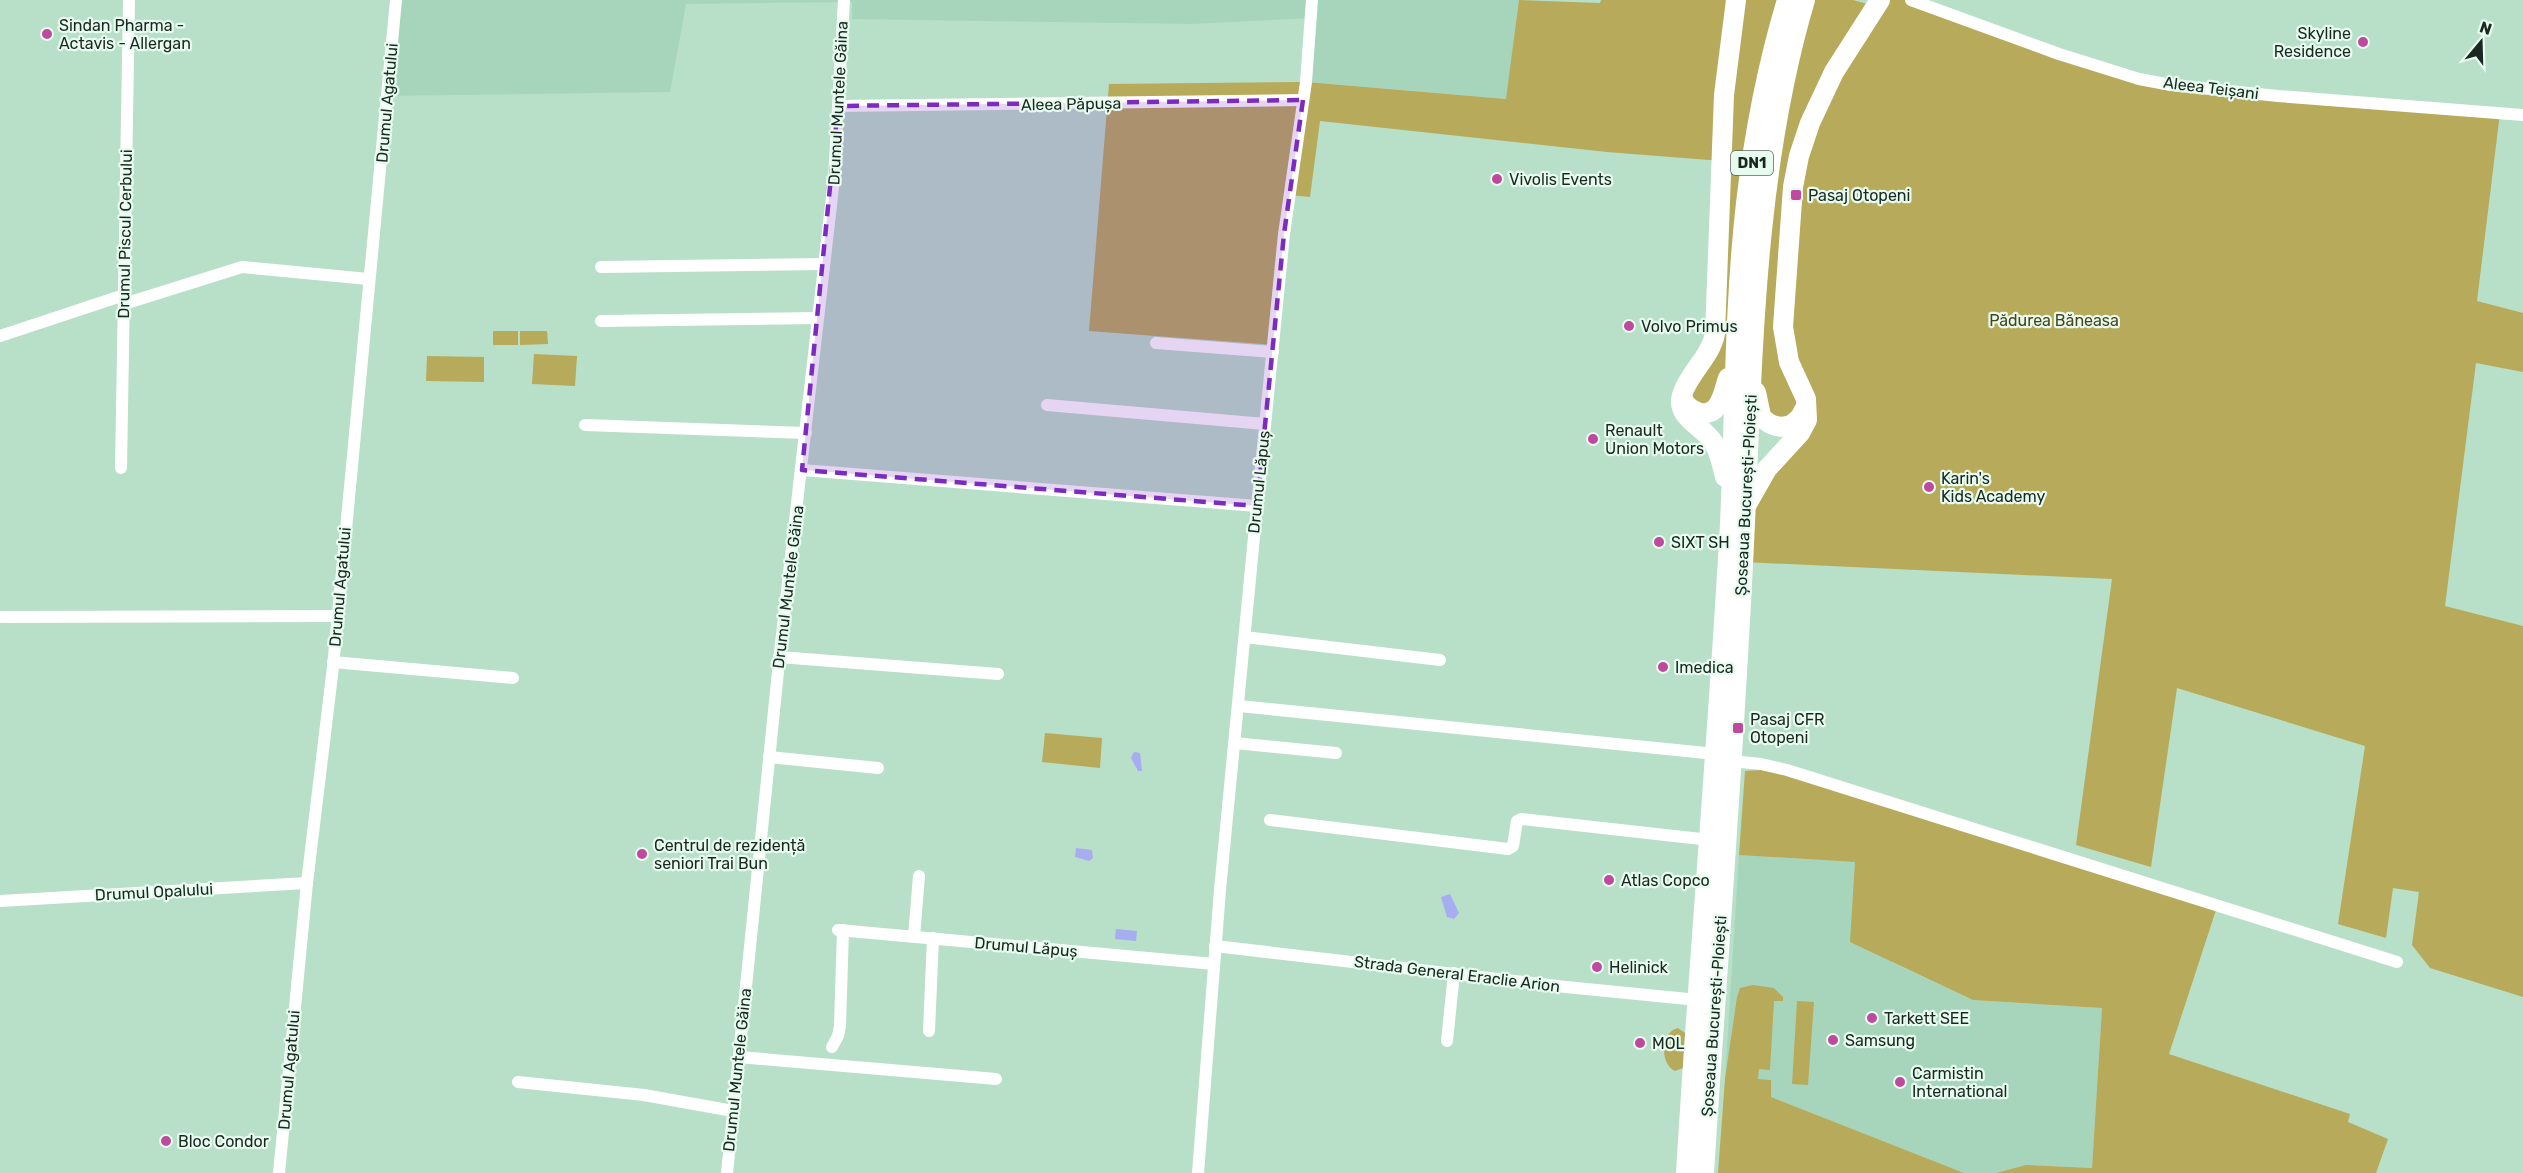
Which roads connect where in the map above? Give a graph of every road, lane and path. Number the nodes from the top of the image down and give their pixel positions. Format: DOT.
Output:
graph roads {
  1 [pos="129,0"];
  2 [pos="396,0"];
  3 [pos="844,0"];
  4 [pos="1312,0"];
  5 [pos="1736,0"];
  6 [pos="1786,0"];
  7 [pos="1805,0"];
  8 [pos="1880,0"];
  9 [pos="1911,0"];
  10 [pos="1303,100"];
  11 [pos="838,106"];
  12 [pos="2523,115"];
  13 [pos="824,264"];
  14 [pos="601,267"];
  15 [pos="368,279"];
  16 [pos="124,299"];
  17 [pos="818,318"];
  18 [pos="601,321"];
  19 [pos="1746,330"];
  20 [pos="0,336"];
  21 [pos="1156,343"];
  22 [pos="1273,352"];
  23 [pos="1744,356"];
  24 [pos="1682,396"];
  25 [pos="1806,399"];
  26 [pos="1047,405"];
  27 [pos="1265,424"];
  28 [pos="585,425"];
  29 [pos="806,433"];
  30 [pos="121,468"];
  31 [pos="802,470"];
  32 [pos="1738,503"];
  33 [pos="1257,506"];
  34 [pos="338,616"];
  35 [pos="3,617"];
  36 [pos="1245,638"];
  37 [pos="779,657"];
  38 [pos="1440,660"];
  39 [pos="333,662"];
  40 [pos="998,674"];
  41 [pos="513,678"];
  42 [pos="1239,706"];
  43 [pos="1235,743"];
  44 [pos="1336,753"];
  45 [pos="769,757"];
  46 [pos="1724,758"];
  47 [pos="878,768"];
  48 [pos="1270,820"];
  49 [pos="1710,840"];
  50 [pos="919,876"];
  51 [pos="307,883"];
  52 [pos="0,901"];
  53 [pos="914,937"];
  54 [pos="933,938"];
  55 [pos="1215,946"];
  56 [pos="2397,962"];
  57 [pos="1214,964"];
  58 [pos="1454,973"];
  59 [pos="1698,1000"];
  60 [pos="929,1031"];
  61 [pos="1447,1041"];
  62 [pos="832,1047"];
  63 [pos="739,1057"];
  64 [pos="996,1079"];
  65 [pos="518,1082"];
  66 [pos="733,1111"];
  67 [pos="279,1173"];
  68 [pos="727,1173"];
  69 [pos="1198,1173"];
  70 [pos="1686,1173"];
  71 [pos="1704,1173"];
  1 -- 16 [label="street, Drumul Piscul Cerbului"];
  2 -- 15 [label="street, Drumul Agatului"];
  3 -- 11 [label="street, Drumul Muntele Găina"];
  4 -- 10 [label="street, Drumul Lăpuș"];
  5 -- 24 [label="highway"];
  6 -- 19 [label="highway, Șoseaua București-Ploiești / DN1"];
  7 -- 19 [label="highway, Șoseaua București-Ploiești / DN1"];
  8 -- 25 [label="highway"];
  9 -- 12 [label="street, Aleea Teișani"];
  10 -- 11 [label="street, Aleea Păpușa"];
  10 -- 22 [label="street, Drumul Lăpuș"];
  11 -- 13 [label="street, Drumul Muntele Găina"];
  13 -- 14 [label="street"];
  13 -- 17 [label="street, Drumul Muntele Găina"];
  15 -- 16 [label="street"];
  15 -- 34 [label="street, Drumul Agatului"];
  16 -- 20 [label="street"];
  16 -- 30 [label="street, Drumul Piscul Cerbului"];
  17 -- 18 [label="street"];
  17 -- 29 [label="street, Drumul Muntele Găina"];
  19 -- 23 [label="highway, Șoseaua București-Ploiești / DN1"];
  21 -- 22 [label="street"];
  22 -- 27 [label="street, Drumul Lăpuș"];
  23 -- 24 [label="highway"];
  23 -- 25 [label="highway"];
  23 -- 32 [label="highway, Șoseaua București-Ploiești / DN1"];
  24 -- 32 [label="highway"];
  25 -- 32 [label="highway"];
  26 -- 27 [label="street"];
  27 -- 33 [label="street, Drumul Lăpuș"];
  28 -- 29 [label="street"];
  29 -- 31 [label="street, Drumul Muntele Găina"];
  31 -- 33 [label="street"];
  31 -- 37 [label="street, Drumul Muntele Găina"];
  32 -- 46 [label="highway, Șoseaua București-Ploiești / DN1"];
  33 -- 36 [label="street, Drumul Lăpuș"];
  34 -- 35 [label="street"];
  34 -- 39 [label="street, Drumul Agatului"];
  36 -- 38 [label="street"];
  36 -- 42 [label="street, Drumul Lăpuș"];
  37 -- 40 [label="street"];
  37 -- 45 [label="street, Drumul Muntele Găina"];
  39 -- 41 [label="street"];
  39 -- 51 [label="street, Drumul Agatului"];
  42 -- 43 [label="street, Drumul Lăpuș"];
  42 -- 46 [label="street"];
  43 -- 44 [label="street"];
  43 -- 55 [label="street, Drumul Lăpuș"];
  45 -- 47 [label="street"];
  45 -- 63 [label="street, Drumul Muntele Găina"];
  46 -- 49 [label="highway, Șoseaua București-Ploiești / DN1"];
  46 -- 56 [label="street"];
  46 -- 71 [label="highway, Șoseaua București-Ploiești / DN1"];
  48 -- 49 [label="street"];
  49 -- 59 [label="highway, Șoseaua București-Ploiești / DN1"];
  50 -- 53 [label="street"];
  51 -- 52 [label="street, Drumul Opalului"];
  51 -- 67 [label="street, Drumul Agatului"];
  53 -- 54 [label="street, Drumul Lăpuș"];
  53 -- 62 [label="street, Drumul Lăpuș"];
  54 -- 57 [label="street, Drumul Lăpuș"];
  54 -- 60 [label="street"];
  55 -- 57 [label="street, Drumul Lăpuș"];
  55 -- 58 [label="street, Strada General Eraclie Arion"];
  57 -- 69 [label="street, Drumul Lăpuș"];
  58 -- 59 [label="street, Strada General Eraclie Arion"];
  58 -- 61 [label="street"];
  59 -- 70 [label="highway, Șoseaua București-Ploiești / DN1"];
  63 -- 64 [label="street"];
  63 -- 66 [label="street, Drumul Muntele Găina"];
  65 -- 66 [label="street"];
  66 -- 68 [label="street, Drumul Muntele Găina"];
}
